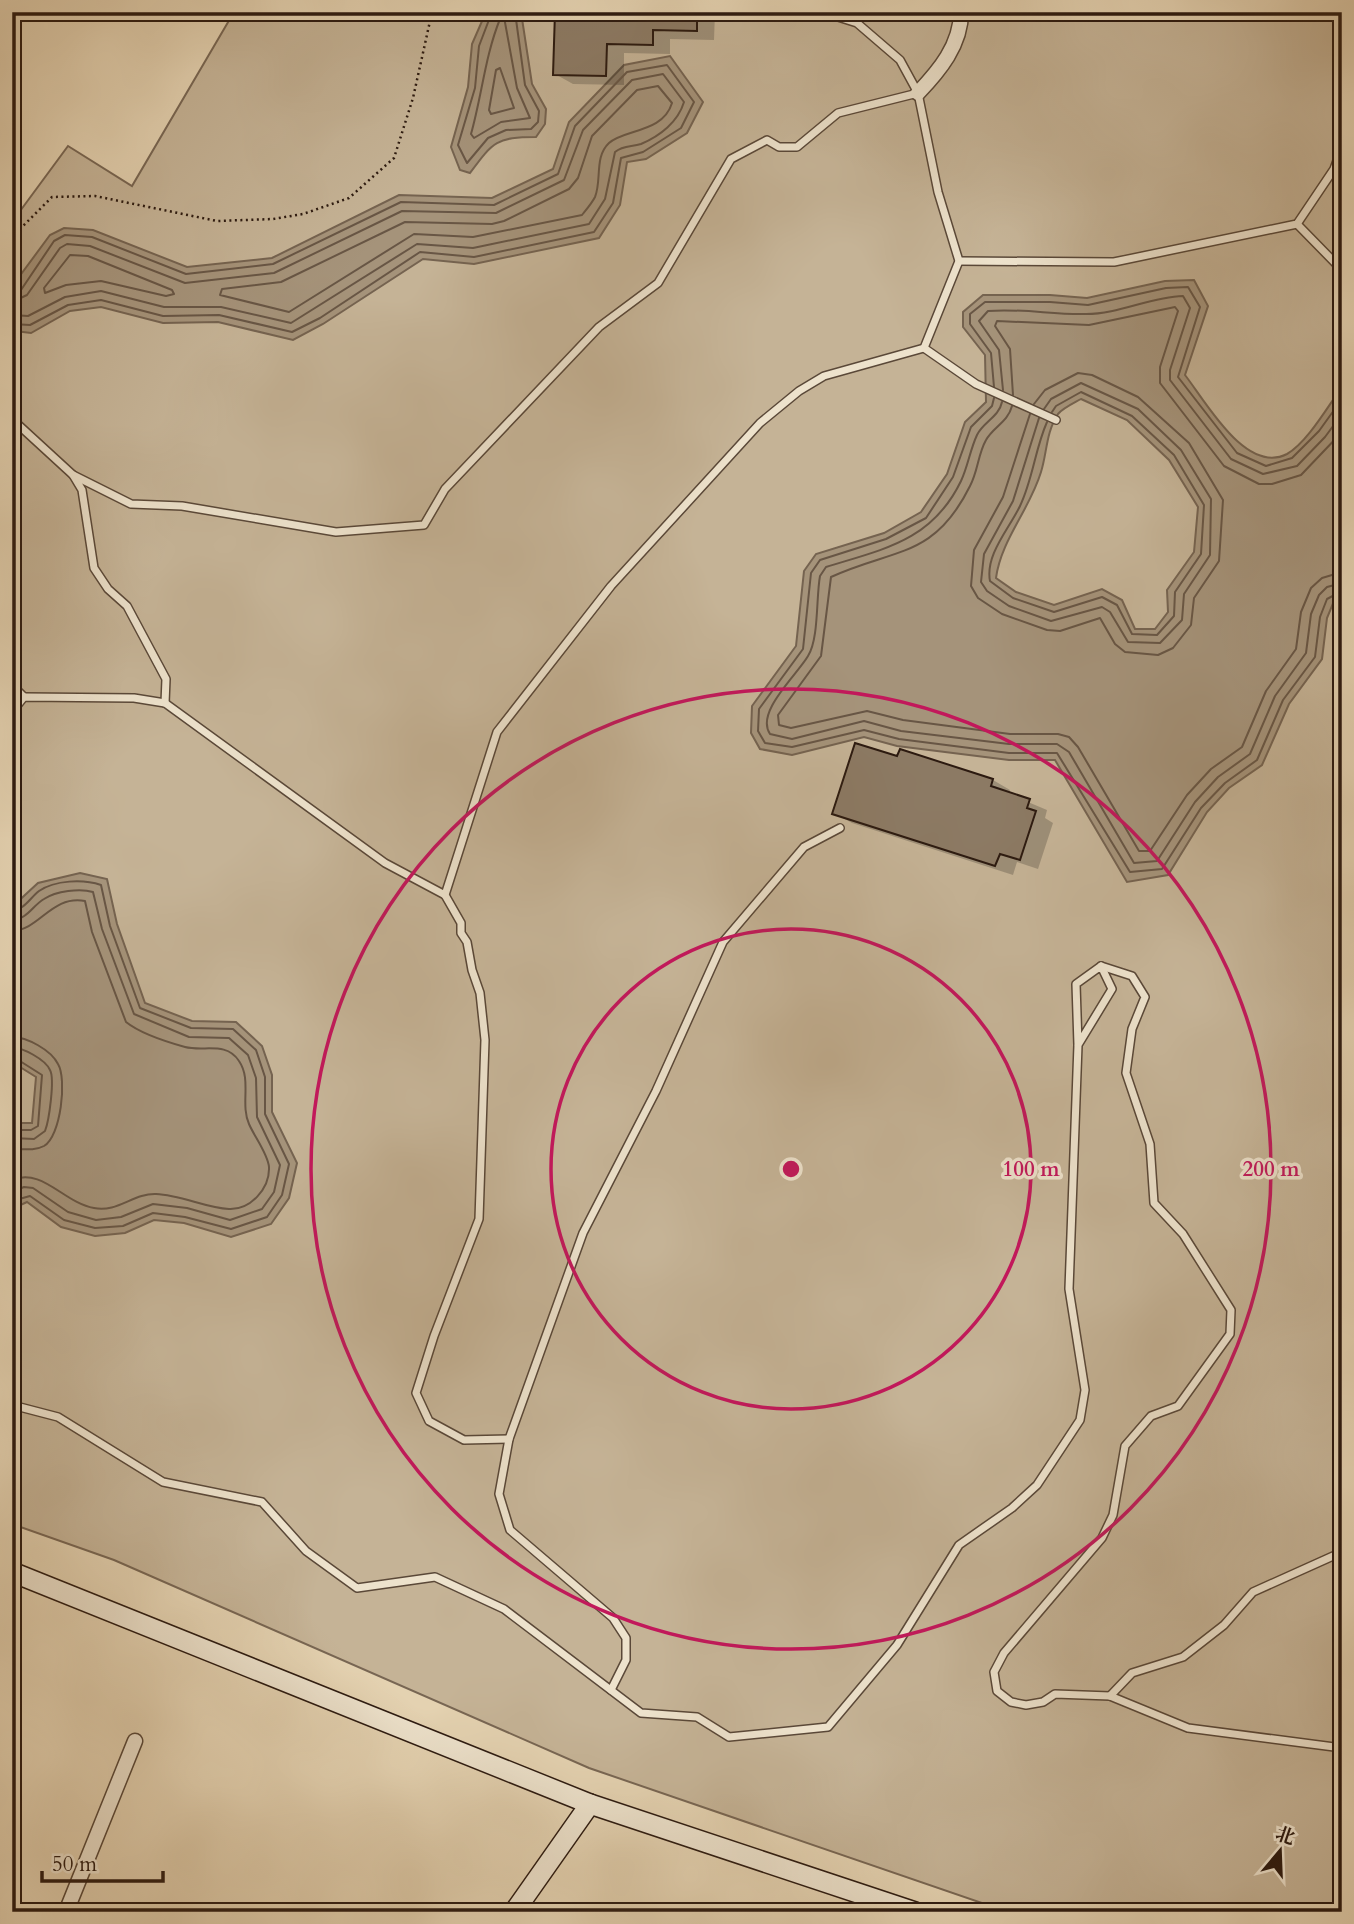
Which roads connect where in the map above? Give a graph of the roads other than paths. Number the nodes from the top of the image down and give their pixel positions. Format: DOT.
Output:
graph roads {
  1 [pos="760,12"];
  2 [pos="961,12"];
  3 [pos="918,93"];
  4 [pos="1342,147"];
  5 [pos="1297,224"];
  6 [pos="959,261"];
  7 [pos="1342,270"];
  8 [pos="924,348"];
  9 [pos="12,419"];
  10 [pos="1056,420"];
  11 [pos="73,475"];
  12 [pos="12,685"];
  13 [pos="24,697"];
  14 [pos="165,704"];
  15 [pos="12,712"];
  16 [pos="840,828"];
  17 [pos="445,895"];
  18 [pos="1101,966"];
  19 [pos="1077,1045"];
  20 [pos="12,1405"];
  21 [pos="509,1440"];
  22 [pos="1342,1552"];
  23 [pos="12,1573"];
  24 [pos="611,1690"];
  25 [pos="1110,1696"];
  26 [pos="135,1741"];
  27 [pos="1342,1748"];
  28 [pos="590,1804"];
  29 [pos="65,1912"];
  30 [pos="514,1912"];
  31 [pos="915,1912"];
  1 -- 3 [label="lane"];
  2 -- 3 [label="street"];
  3 -- 6 [label="lane"];
  3 -- 11 [label="lane"];
  4 -- 5 [label="lane"];
  5 -- 6 [label="lane"];
  5 -- 7 [label="lane"];
  6 -- 8 [label="lane"];
  8 -- 10 [label="lane"];
  8 -- 17 [label="lane"];
  9 -- 11 [label="lane"];
  11 -- 14 [label="lane"];
  12 -- 13 [label="lane"];
  13 -- 14 [label="lane"];
  13 -- 15 [label="lane"];
  14 -- 17 [label="lane"];
  16 -- 21 [label="lane"];
  17 -- 21 [label="lane"];
  18 -- 19 [label="lane"];
  18 -- 19 [label="lane"];
  18 -- 25 [label="lane"];
  19 -- 24 [label="lane"];
  20 -- 24 [label="lane"];
  21 -- 24 [label="lane"];
  22 -- 25 [label="lane"];
  23 -- 28 [label="street"];
  25 -- 27 [label="lane"];
  26 -- 29 [label="street"];
  28 -- 30 [label="street"];
  28 -- 31 [label="street"];
}
